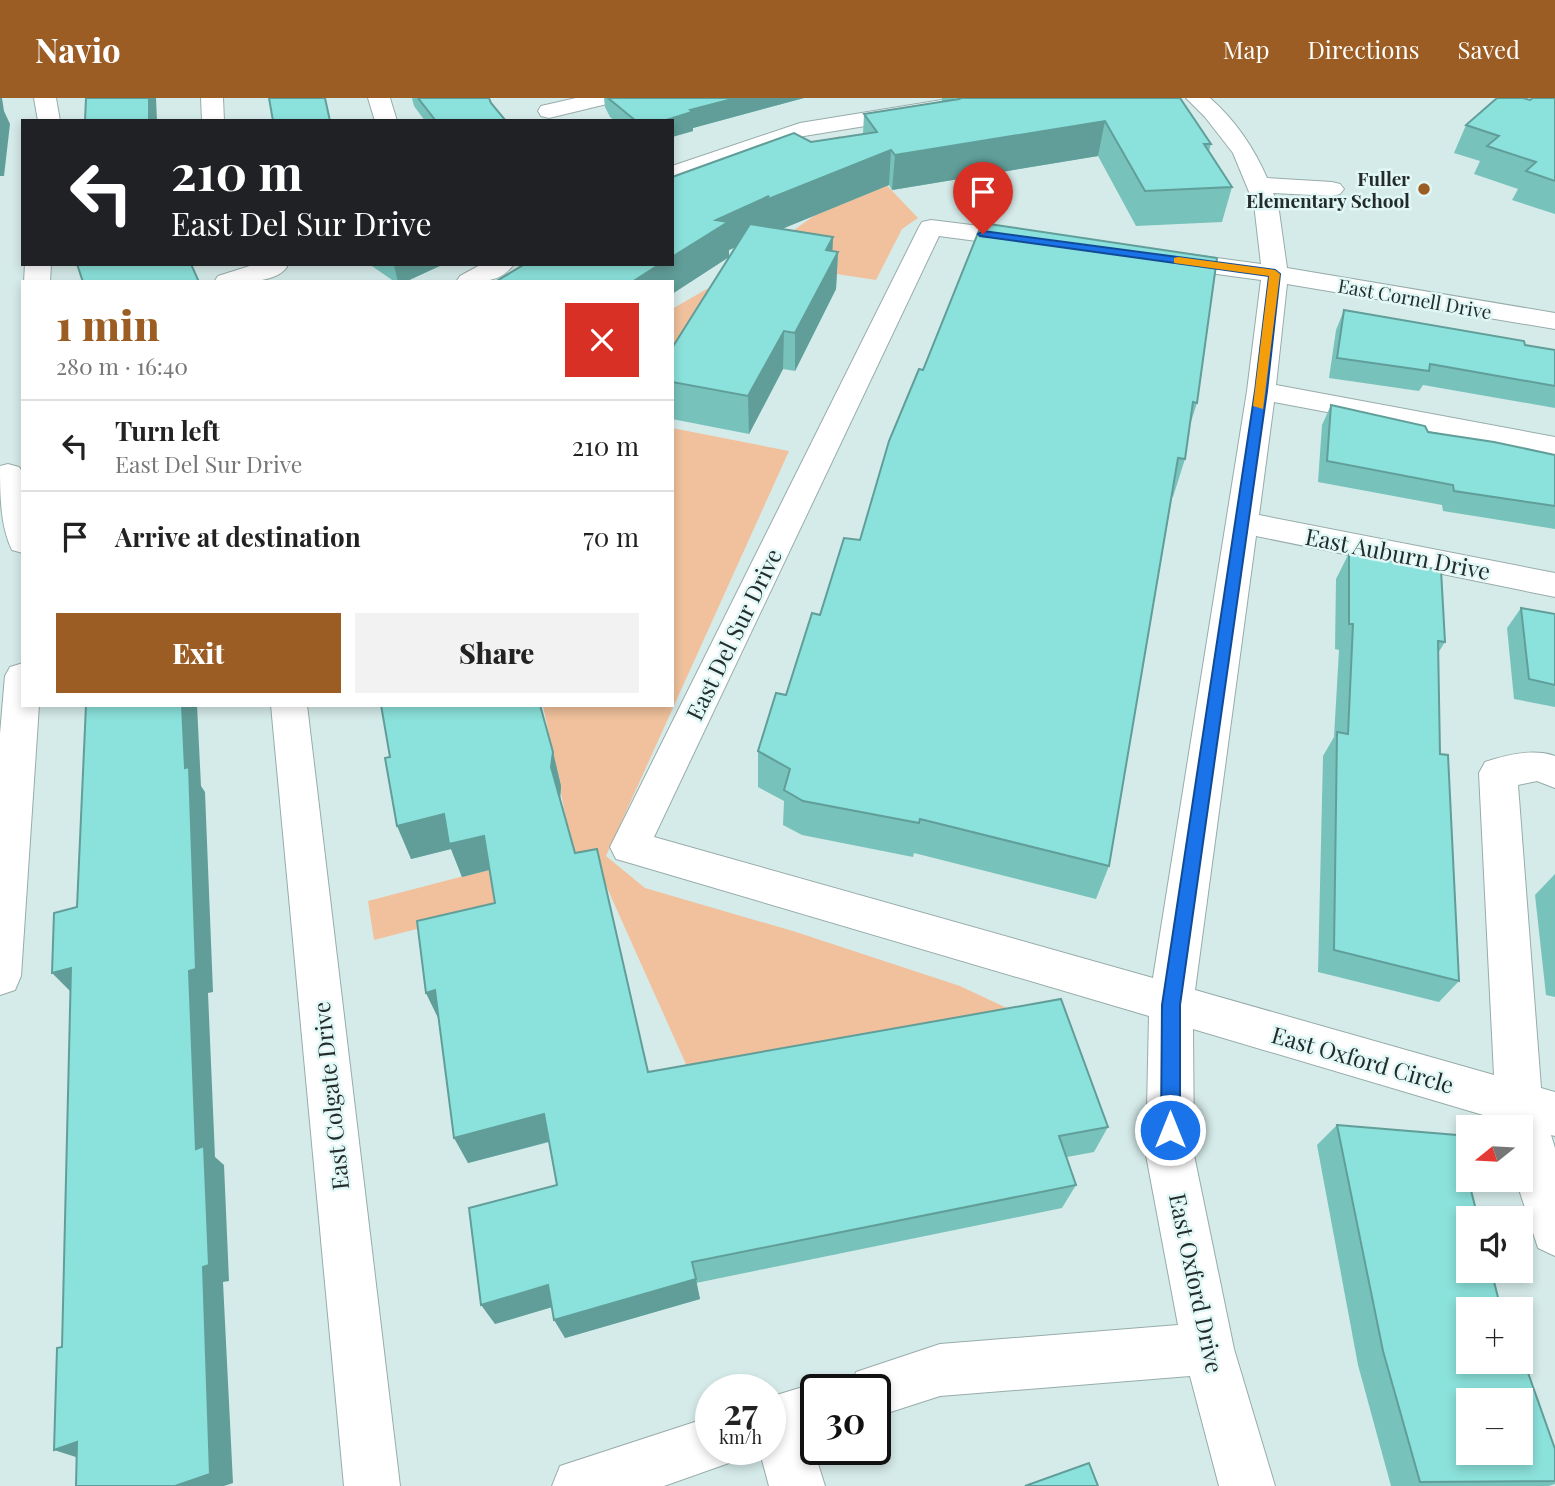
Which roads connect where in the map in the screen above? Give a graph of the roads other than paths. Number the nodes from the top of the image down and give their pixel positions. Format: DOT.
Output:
graph roads {
  1 [pos="45,98"];
  2 [pos="212,98"];
  3 [pos="379,98"];
  4 [pos="603,98"];
  5 [pos="863,98"];
  6 [pos="994,98"];
  7 [pos="1197,98"];
  8 [pos="550,110"];
  9 [pos="878,116"];
  10 [pos="49,119"];
  11 [pos="213,119"];
  12 [pos="385,119"];
  13 [pos="674,173"];
  14 [pos="1258,185"];
  15 [pos="1332,189"];
  16 [pos="1054,243"];
  17 [pos="1136,255"];
  18 [pos="271,266"];
  19 [pos="497,266"];
  20 [pos="1275,274"];
  21 [pos="232,280"];
  22 [pos="294,280"];
  23 [pos="473,280"];
  24 [pos="1555,321"];
  25 [pos="1261,391"];
  26 [pos="1555,446"];
  27 [pos="10,474"];
  28 [pos="1240,522"];
  29 [pos="21,532"];
  30 [pos="1555,585"];
  31 [pos="21,702"];
  32 [pos="289,707"];
  33 [pos="1555,773"];
  34 [pos="0,976"];
  35 [pos="1171,1005"];
  36 [pos="1537,1109"];
  37 [pos="1555,1231"];
  38 [pos="1208,1349"];
  39 [pos="891,1386"];
  40 [pos="788,1418"];
  41 [pos="695,1449"];
  42 [pos="372,1486"];
  43 [pos="580,1486"];
  44 [pos="797,1486"];
  45 [pos="1247,1486"];
  1 -- 10 [label="street"];
  2 -- 11 [label="street"];
  3 -- 12 [label="street"];
  4 -- 8 [label="street"];
  5 -- 9 [label="street"];
  6 -- 9 [label="street"];
  7 -- 14 [label="street, East Oxford Drive"];
  9 -- 13 [label="street"];
  14 -- 15 [label="street"];
  14 -- 20 [label="street, East Oxford Drive"];
  16 -- 35 [label="street, East Del Sur Drive"];
  17 -- 20 [label="street"];
  18 -- 21 [label="street"];
  18 -- 22 [label="street"];
  19 -- 23 [label="street"];
  20 -- 24 [label="street, East Cornell Drive"];
  20 -- 25 [label="street, East Oxford Drive"];
  25 -- 26 [label="street"];
  25 -- 28 [label="street, East Oxford Drive"];
  27 -- 29 [label="street"];
  28 -- 30 [label="street, East Auburn Drive"];
  28 -- 35 [label="street, East Oxford Drive"];
  31 -- 34 [label="street"];
  32 -- 42 [label="street, East Colgate Drive"];
  33 -- 36 [label="street"];
  35 -- 36 [label="street, East Oxford Circle"];
  35 -- 38 [label="street, East Oxford Drive"];
  36 -- 37 [label="street"];
  38 -- 39 [label="street"];
  38 -- 45 [label="street, East Oxford Drive"];
  40 -- 44 [label="street"];
  41 -- 43 [label="street"];
}
